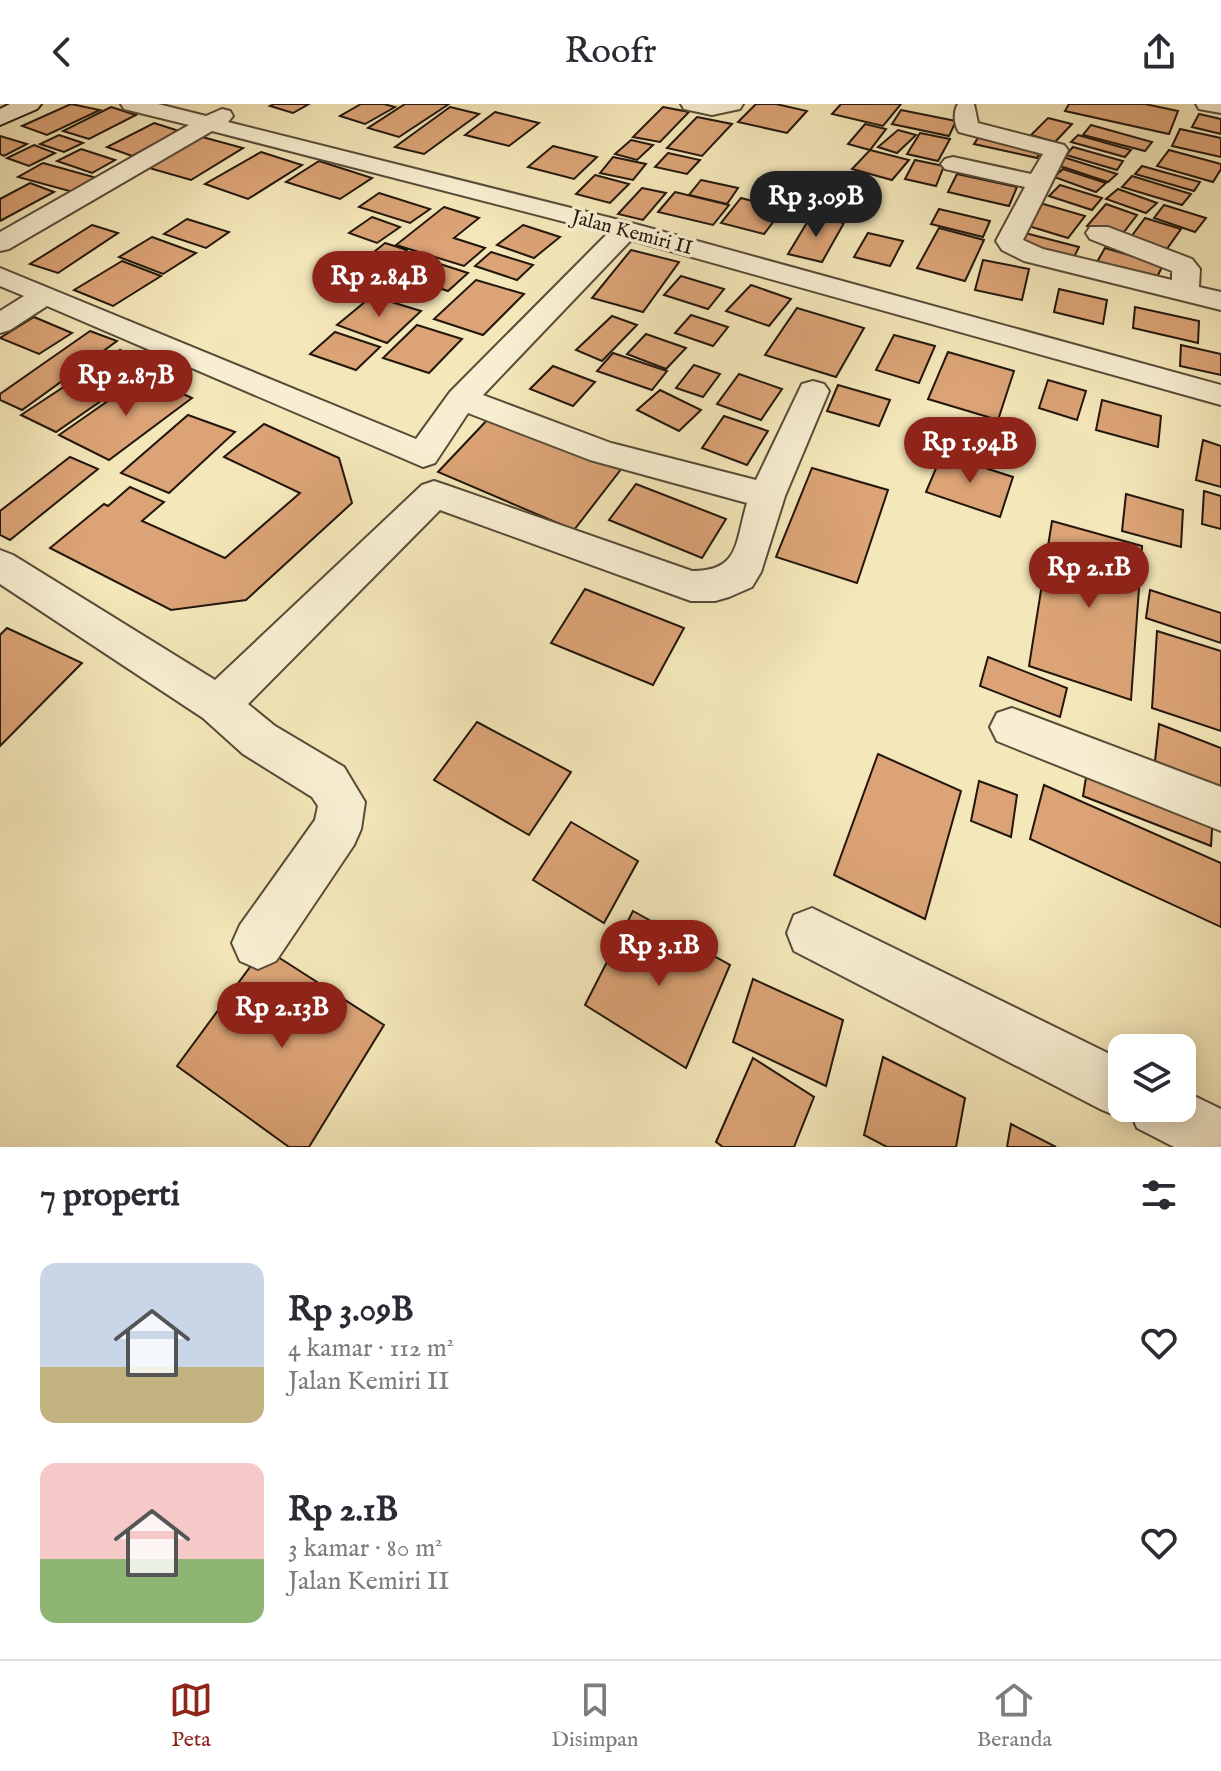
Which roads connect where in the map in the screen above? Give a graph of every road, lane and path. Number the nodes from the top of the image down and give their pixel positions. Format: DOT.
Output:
graph roads {
  1 [pos="29,104"];
  2 [pos="132,104"];
  3 [pos="245,104"];
  4 [pos="692,104"];
  5 [pos="732,104"];
  6 [pos="1207,104"];
  7 [pos="1221,107"];
  8 [pos="966,109"];
  9 [pos="0,118"];
  10 [pos="210,123"];
  11 [pos="953,164"];
  12 [pos="1038,183"];
  13 [pos="626,230"];
  14 [pos="1099,233"];
  15 [pos="0,243"];
  16 [pos="0,276"];
  17 [pos="1185,292"];
  18 [pos="44,296"];
  19 [pos="1221,301"];
  20 [pos="0,324"];
  21 [pos="813,391"];
  22 [pos="1221,395"];
  23 [pos="461,399"];
  24 [pos="428,474"];
  25 [pos="767,496"];
  26 [pos="0,565"];
  27 [pos="218,705"];
  28 [pos="1012,727"];
  29 [pos="1221,809"];
  30 [pos="812,933"];
  31 [pos="258,943"];
  32 [pos="1108,1083"];
  33 [pos="1185,1122"];
  34 [pos="1221,1140"];
  1 -- 9 [label="main road"];
  2 -- 10 [label="street, Jalan Kemiri II"];
  3 -- 10 [label="street"];
  4 -- 5 [label="street"];
  6 -- 7 [label="street"];
  8 -- 12 [label="street"];
  10 -- 13 [label="street, Jalan Kemiri II"];
  10 -- 15 [label="street"];
  11 -- 12 [label="street"];
  12 -- 17 [label="street"];
  13 -- 22 [label="street, Jalan Kemiri II"];
  13 -- 23 [label="street"];
  14 -- 17 [label="street"];
  16 -- 18 [label="street"];
  17 -- 19 [label="street"];
  18 -- 20 [label="street"];
  18 -- 24 [label="street"];
  21 -- 25 [label="street"];
  23 -- 24 [label="street"];
  23 -- 25 [label="street"];
  24 -- 25 [label="street"];
  24 -- 27 [label="street"];
  26 -- 27 [label="street"];
  27 -- 31 [label="street"];
  28 -- 29 [label="street"];
  30 -- 32 [label="street"];
  33 -- 34 [label="street"];
}
